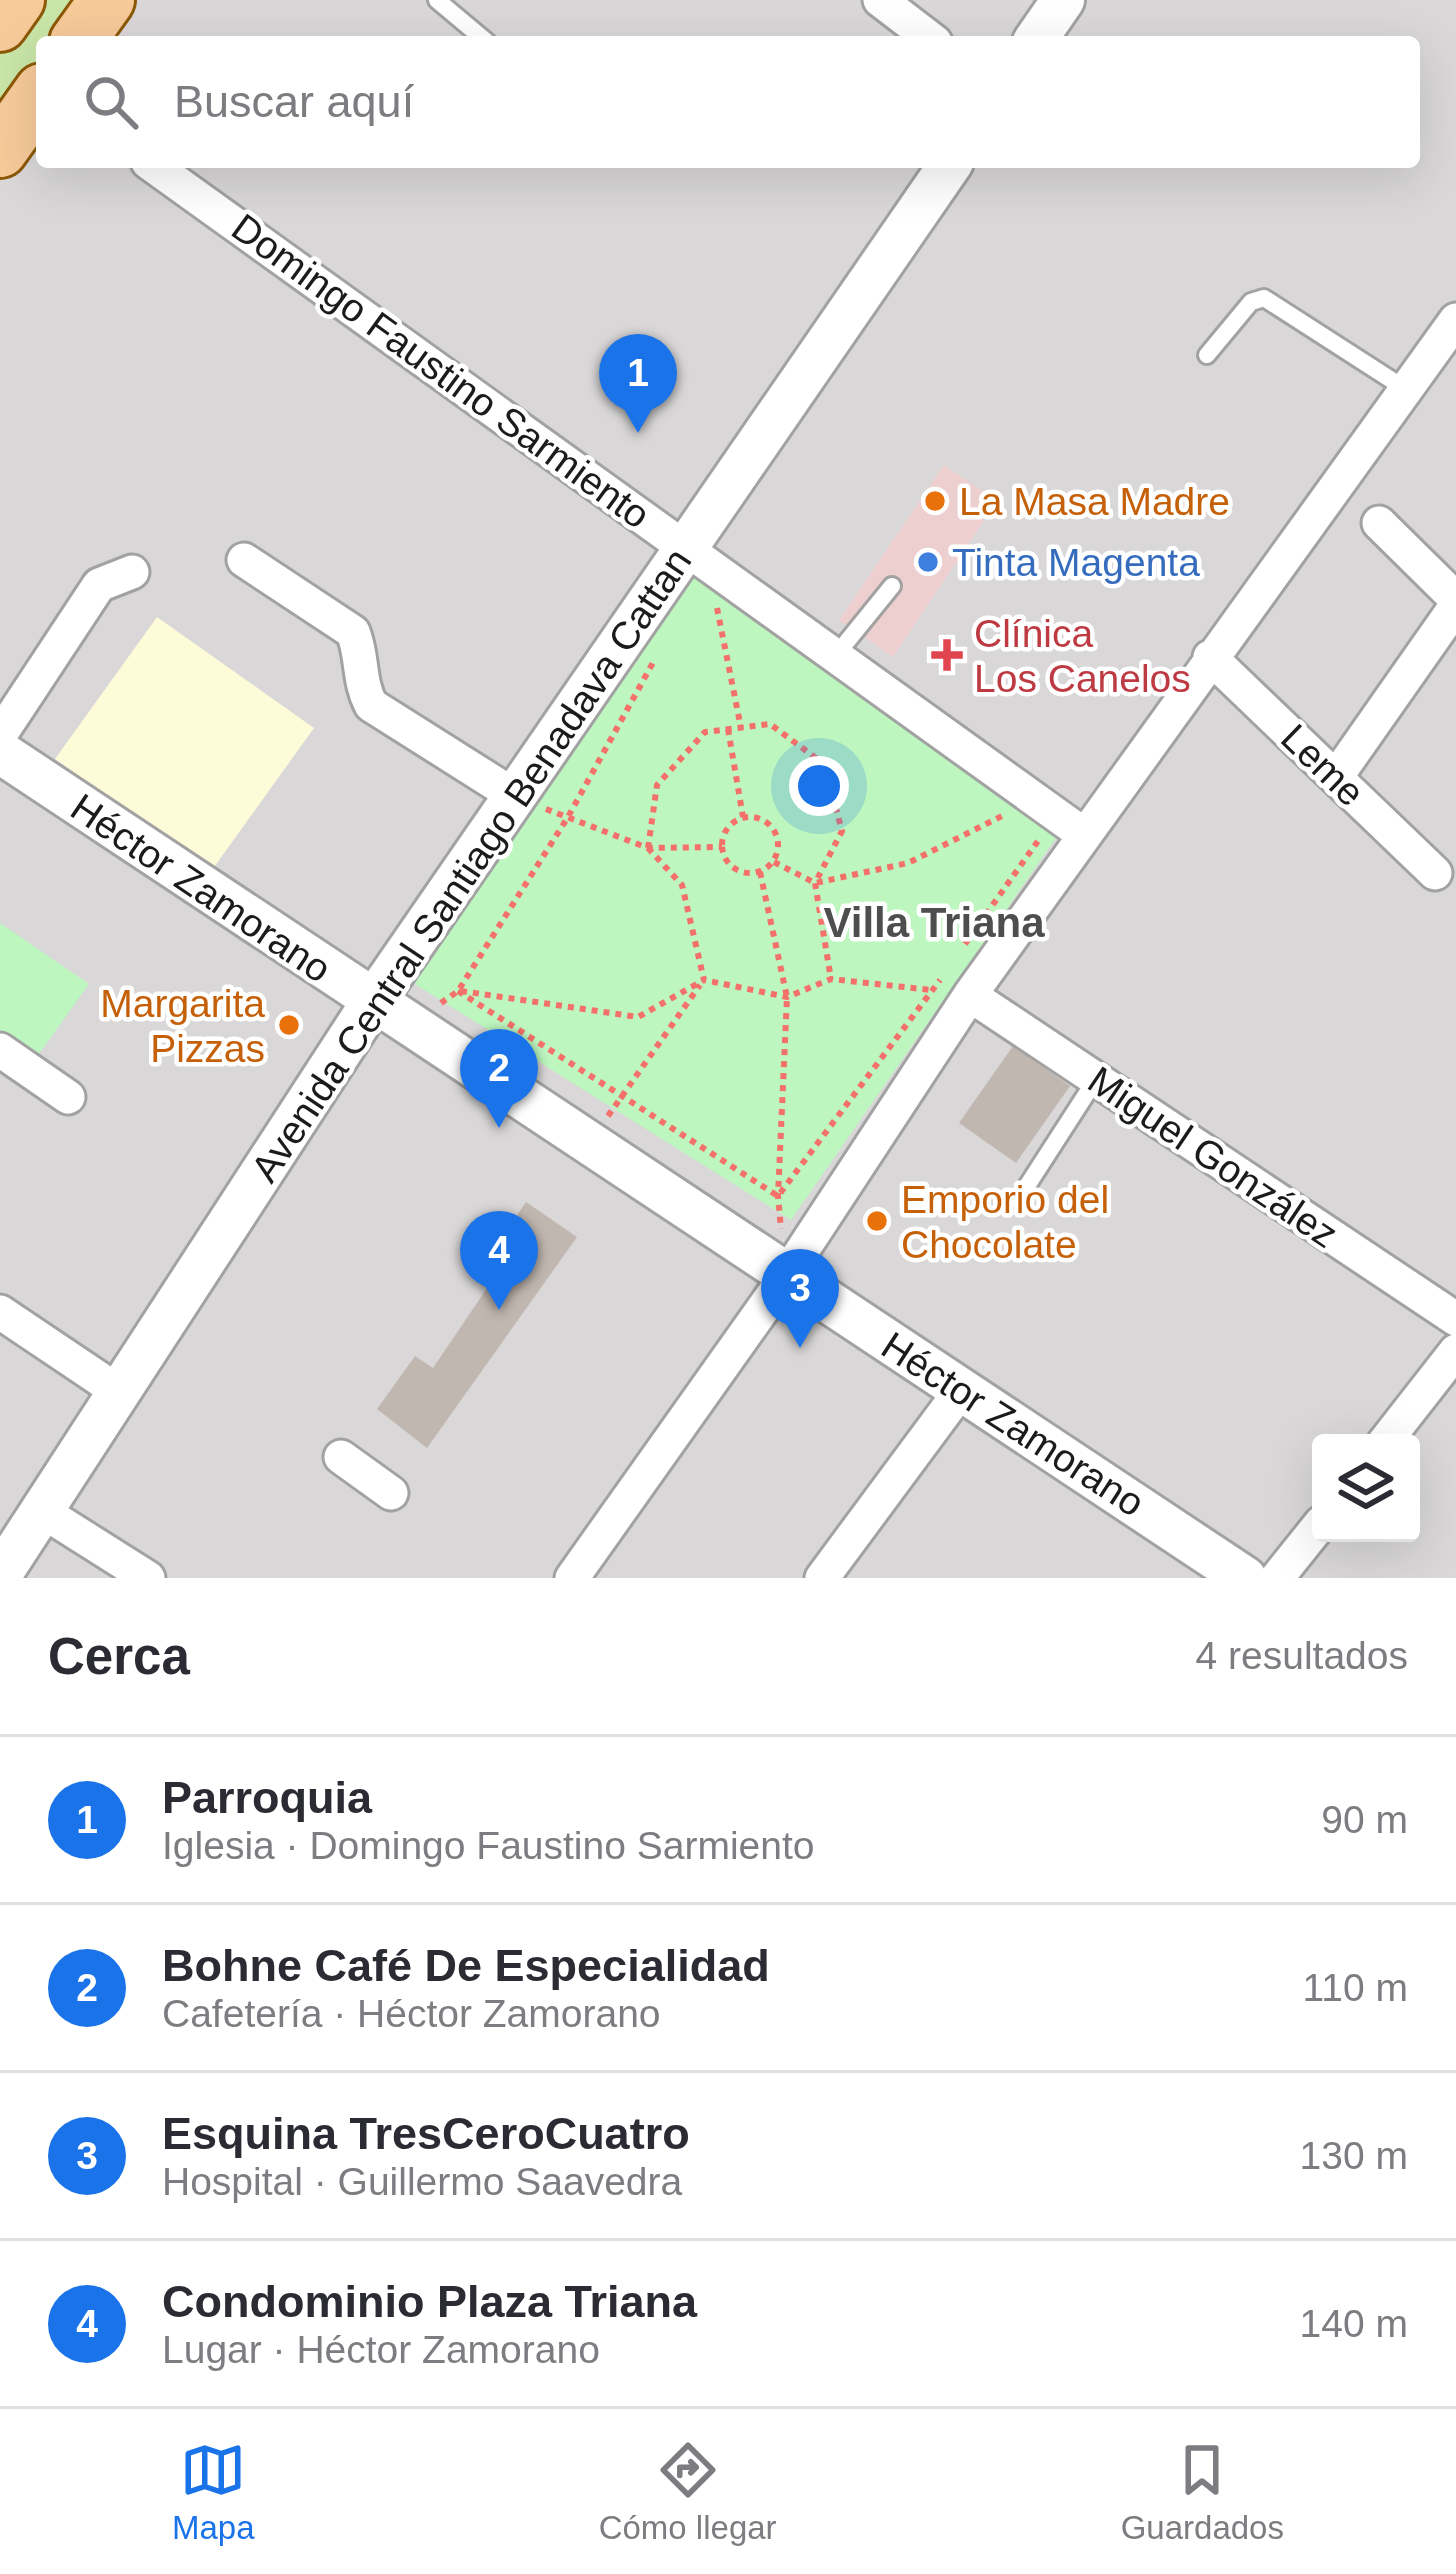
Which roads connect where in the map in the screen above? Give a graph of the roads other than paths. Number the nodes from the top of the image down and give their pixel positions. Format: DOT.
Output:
graph roads {
  1 [pos="17,0"];
  2 [pos="107,0"];
  3 [pos="437,0"];
  4 [pos="880,0"];
  5 [pos="1063,0"];
  6 [pos="0,24"];
  7 [pos="81,36"];
  8 [pos="480,36"];
  9 [pos="927,36"];
  10 [pos="1038,36"];
  11 [pos="36,99"];
  12 [pos="0,150"];
  13 [pos="156,168"];
  14 [pos="942,168"];
  15 [pos="1456,320"];
  16 [pos="1207,355"];
  17 [pos="1407,390"];
  18 [pos="1379,523"];
  19 [pos="697,555"];
  20 [pos="244,560"];
  21 [pos="132,572"];
  22 [pos="892,586"];
  23 [pos="1456,602"];
  24 [pos="836,655"];
  25 [pos="1210,657"];
  26 [pos="3,758"];
  27 [pos="1336,777"];
  28 [pos="515,796"];
  29 [pos="1050,829"];
  30 [pos="1435,873"];
  31 [pos="958,983"];
  32 [pos="372,1003"];
  33 [pos="0,1050"];
  34 [pos="1096,1079"];
  35 [pos="68,1097"];
  36 [pos="1018,1199"];
  37 [pos="786,1275"];
  38 [pos="0,1312"];
  39 [pos="1456,1319"];
  40 [pos="1456,1351"];
  41 [pos="962,1389"];
  42 [pos="119,1392"];
  43 [pos="1391,1434"];
  44 [pos="341,1456"];
  45 [pos="391,1493"];
  46 [pos="42,1511"];
  47 [pos="1312,1533"];
  48 [pos="6,1553"];
  49 [pos="148,1578"];
  50 [pos="572,1578"];
  51 [pos="822,1578"];
  52 [pos="1245,1578"];
  53 [pos="1277,1578"];
  1 -- 6 [label="main road"];
  2 -- 7 [label="main road"];
  3 -- 8 [label="lane"];
  4 -- 9 [label="street"];
  5 -- 10 [label="street"];
  11 -- 12 [label="main road"];
  13 -- 19 [label="street, Domingo Faustino Sarmiento"];
  14 -- 19 [label="street, Avenida Central Santiago Benadava Cattan"];
  15 -- 17 [label="street"];
  16 -- 17 [label="lane"];
  17 -- 25 [label="street"];
  18 -- 23 [label="street"];
  19 -- 24 [label="street, Domingo Faustino Sarmiento"];
  19 -- 28 [label="street, Avenida Central Santiago Benadava Cattan"];
  20 -- 28 [label="street"];
  21 -- 26 [label="street"];
  22 -- 24 [label="lane"];
  23 -- 27 [label="street"];
  24 -- 29 [label="street, Domingo Faustino Sarmiento"];
  25 -- 27 [label="street, Leme"];
  25 -- 29 [label="street"];
  26 -- 32 [label="street, Héctor Zamorano"];
  27 -- 30 [label="street, Leme"];
  28 -- 32 [label="street, Avenida Central Santiago Benadava Cattan"];
  29 -- 31 [label="street"];
  31 -- 34 [label="street, Miguel González"];
  31 -- 37 [label="street"];
  32 -- 37 [label="street, Héctor Zamorano"];
  32 -- 42 [label="street, Avenida Central Santiago Benadava Cattan"];
  33 -- 35 [label="street"];
  34 -- 36 [label="lane"];
  34 -- 39 [label="street, Miguel González"];
  37 -- 41 [label="street, Héctor Zamorano"];
  37 -- 50 [label="street"];
  38 -- 42 [label="street"];
  40 -- 43 [label="street"];
  41 -- 51 [label="street"];
  41 -- 52 [label="street, Héctor Zamorano"];
  42 -- 46 [label="street, Avenida Central Santiago Benadava Cattan"];
  44 -- 45 [label="street"];
  46 -- 48 [label="street, Avenida Central Santiago Benadava Cattan"];
  46 -- 49 [label="street"];
  47 -- 53 [label="street"];
}
